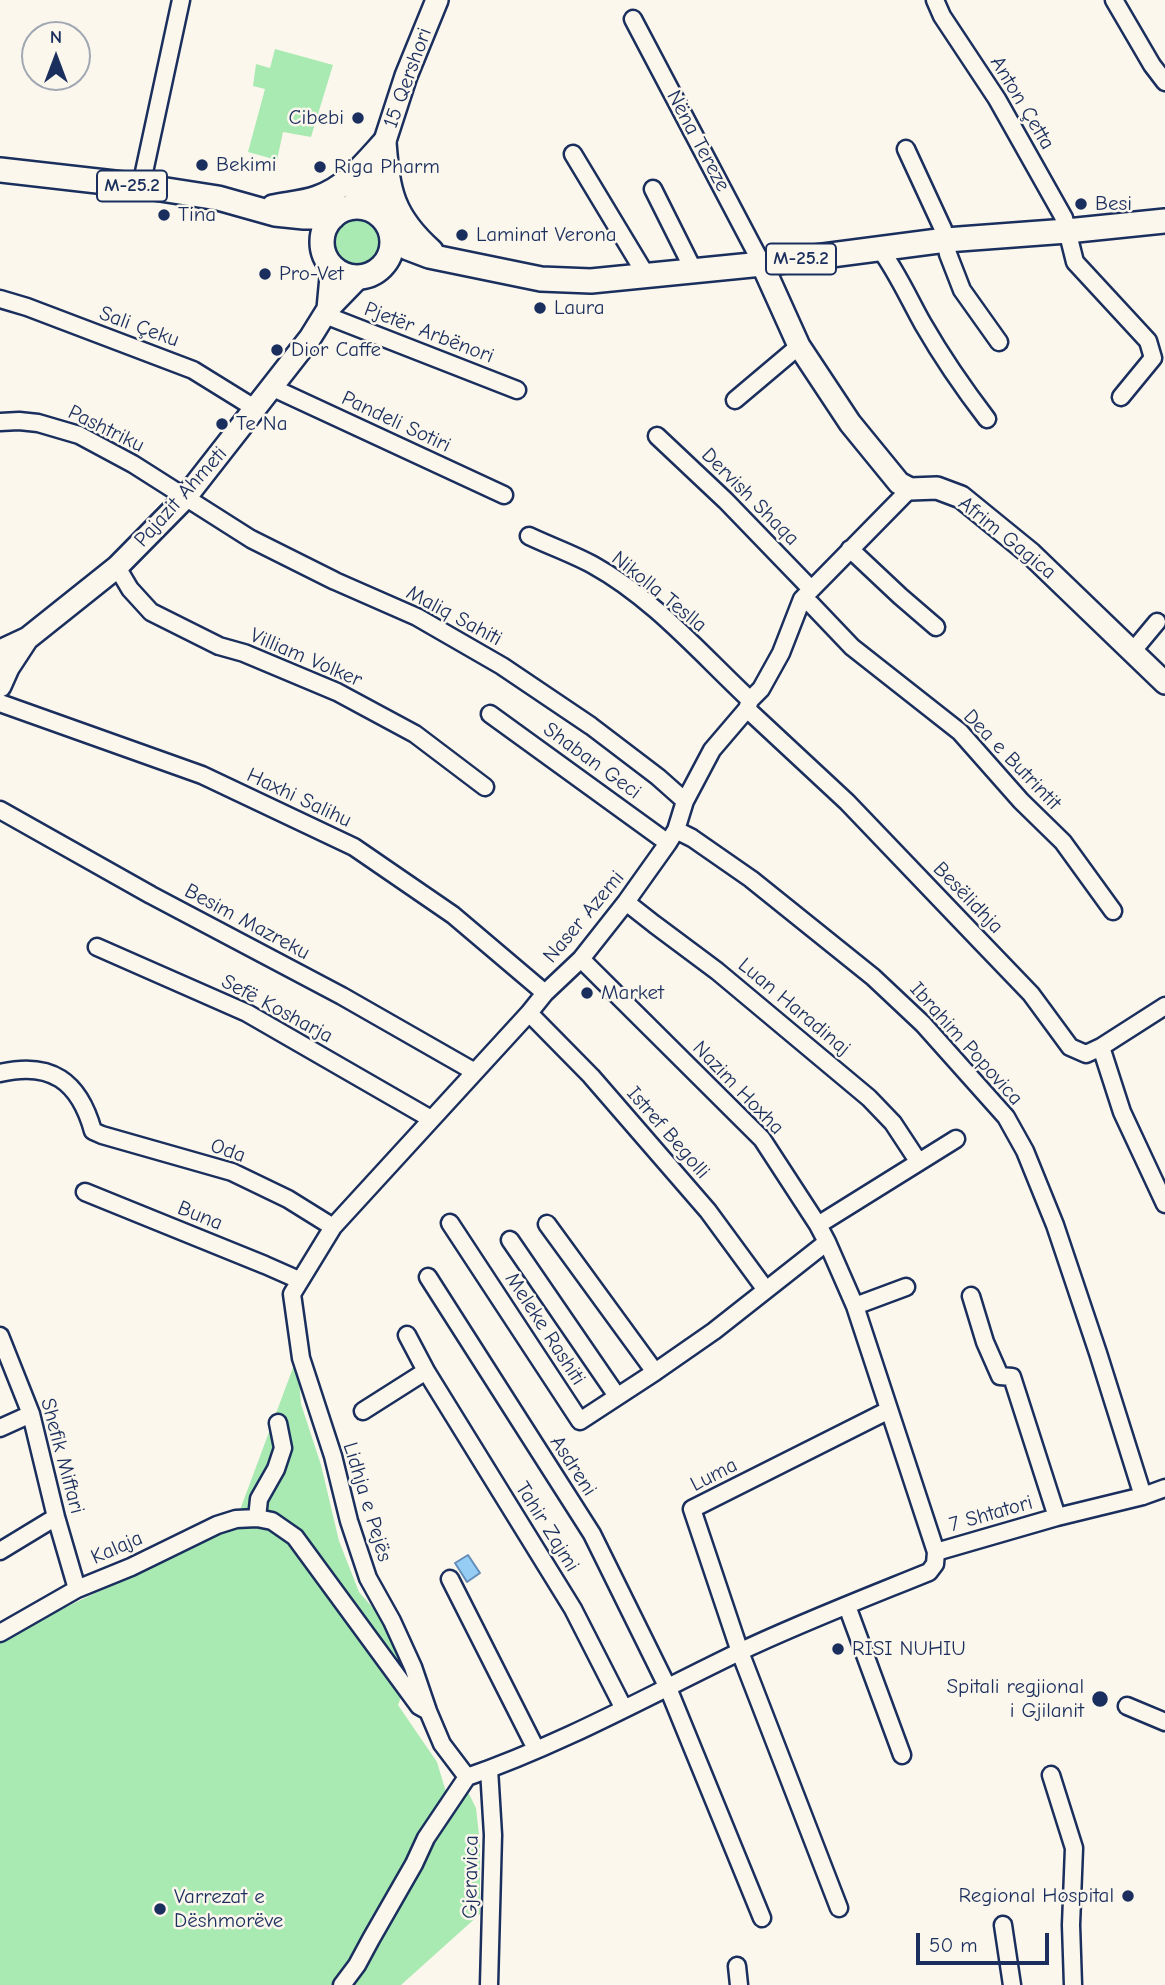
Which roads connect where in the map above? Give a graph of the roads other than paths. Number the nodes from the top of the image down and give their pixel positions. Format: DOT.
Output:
graph roads {
  1 [pos="181,0"];
  2 [pos="437,0"];
  3 [pos="935,0"];
  4 [pos="1114,0"];
  5 [pos="634,19"];
  6 [pos="1165,82"];
  7 [pos="382,149"];
  8 [pos="906,149"];
  9 [pos="573,154"];
  10 [pos="0,170"];
  11 [pos="141,186"];
  12 [pos="653,189"];
  13 [pos="269,212"];
  14 [pos="342,212"];
  15 [pos="377,213"];
  16 [pos="1165,222"];
  17 [pos="1067,231"];
  18 [pos="392,238"];
  19 [pos="946,240"];
  20 [pos="880,249"];
  21 [pos="434,257"];
  22 [pos="328,259"];
  23 [pos="385,263"];
  24 [pos="762,264"];
  25 [pos="694,271"];
  26 [pos="646,275"];
  27 [pos="359,277"];
  28 [pos="0,299"];
  29 [pos="326,312"];
  30 [pos="999,342"];
  31 [pos="799,346"];
  32 [pos="271,387"];
  33 [pos="517,390"];
  34 [pos="1121,397"];
  35 [pos="734,400"];
  36 [pos="256,409"];
  37 [pos="987,419"];
  38 [pos="0,422"];
  39 [pos="657,436"];
  40 [pos="910,489"];
  41 [pos="504,495"];
  42 [pos="185,498"];
  43 [pos="529,536"];
  44 [pos="850,548"];
  45 [pos="117,567"];
  46 [pos="806,594"];
  47 [pos="1157,622"];
  48 [pos="936,627"];
  49 [pos="28,638"];
  50 [pos="0,651"];
  51 [pos="1132,652"];
  52 [pos="1165,683"];
  53 [pos="0,686"];
  54 [pos="0,703"];
  55 [pos="748,705"];
  56 [pos="490,714"];
  57 [pos="485,787"];
  58 [pos="685,801"];
  59 [pos="0,810"];
  60 [pos="672,836"];
  61 [pos="626,902"];
  62 [pos="1113,911"];
  63 [pos="97,947"];
  64 [pos="581,959"];
  65 [pos="545,993"];
  66 [pos="1165,1006"];
  67 [pos="530,1013"];
  68 [pos="1101,1047"];
  69 [pos="475,1072"];
  70 [pos="0,1073"];
  71 [pos="431,1119"];
  72 [pos="957,1139"];
  73 [pos="918,1161"];
  74 [pos="85,1192"];
  75 [pos="1165,1204"];
  76 [pos="450,1223"];
  77 [pos="548,1224"];
  78 [pos="818,1225"];
  79 [pos="333,1227"];
  80 [pos="510,1240"];
  81 [pos="827,1242"];
  82 [pos="428,1277"];
  83 [pos="299,1280"];
  84 [pos="906,1287"];
  85 [pos="766,1290"];
  86 [pos="971,1296"];
  87 [pos="855,1306"];
  88 [pos="407,1335"];
  89 [pos="0,1336"];
  90 [pos="426,1371"];
  91 [pos="655,1372"];
  92 [pos="617,1396"];
  93 [pos="889,1410"];
  94 [pos="363,1411"];
  95 [pos="31,1414"];
  96 [pos="278,1423"];
  97 [pos="0,1427"];
  98 [pos="1165,1488"];
  99 [pos="1143,1496"];
  100 [pos="56,1517"];
  101 [pos="1057,1517"];
  102 [pos="257,1518"];
  103 [pos="0,1551"];
  104 [pos="936,1552"];
  105 [pos="450,1579"];
  106 [pos="77,1589"];
  107 [pos="847,1606"];
  108 [pos="0,1633"];
  109 [pos="740,1652"];
  110 [pos="668,1688"];
  111 [pos="1127,1706"];
  112 [pos="624,1709"];
  113 [pos="428,1711"];
  114 [pos="1165,1723"];
  115 [pos="536,1749"];
  116 [pos="902,1755"];
  117 [pos="489,1769"];
  118 [pos="1051,1775"];
  119 [pos="467,1777"];
  120 [pos="839,1908"];
  121 [pos="762,1918"];
  122 [pos="1003,1925"];
  123 [pos="737,1966"];
  124 [pos="342,1985"];
  125 [pos="489,1985"];
  126 [pos="740,1985"];
  127 [pos="1012,1985"];
  128 [pos="1073,1985"];
  1 -- 11 [label="street"];
  2 -- 7 [label="street, 15 Qershori"];
  3 -- 17 [label="street, Anton Çetta"];
  4 -- 6 [label="street"];
  5 -- 24 [label="street, Nëna Tereze"];
  7 -- 13 [label="main road"];
  7 -- 14 [label="street, 15 Qershori"];
  7 -- 15 [label="street, 15 Qershori"];
  7 -- 21 [label="main road"];
  8 -- 19 [label="street"];
  9 -- 26 [label="street"];
  10 -- 11 [label="main road, M-25.2"];
  11 -- 13 [label="main road, M-25.2"];
  12 -- 25 [label="street"];
  13 -- 14 [label="main road, M-25.2"];
  13 -- 22 [label="main road, M-25.2"];
  14 -- 15 [label="main road, M-25.2"];
  14 -- 22 [label="main road"];
  15 -- 18 [label="main road"];
  16 -- 17 [label="main road, M-25.2"];
  17 -- 19 [label="main road, M-25.2"];
  17 -- 34 [label="street"];
  18 -- 21 [label="main road, M-25.2"];
  18 -- 23 [label="main road"];
  19 -- 20 [label="main road, M-25.2"];
  19 -- 30 [label="street"];
  20 -- 24 [label="main road, M-25.2"];
  20 -- 37 [label="street"];
  21 -- 23 [label="main road, M-25.2"];
  21 -- 26 [label="main road, M-25.2"];
  22 -- 27 [label="main road, M-25.2"];
  22 -- 29 [label="street, Pajazit Ahmeti"];
  23 -- 27 [label="main road, M-25.2"];
  24 -- 25 [label="main road, M-25.2"];
  24 -- 31 [label="street"];
  25 -- 26 [label="main road, M-25.2"];
  27 -- 29 [label="street, Pajazit Ahmeti"];
  28 -- 36 [label="street, Sali Çeku"];
  29 -- 32 [label="street, Pajazit Ahmeti"];
  29 -- 33 [label="street, Pjetër Arbënori"];
  31 -- 35 [label="street"];
  31 -- 40 [label="street"];
  32 -- 36 [label="street, Pajazit Ahmeti"];
  32 -- 41 [label="street, Pandeli Sotiri"];
  36 -- 42 [label="street, Pajazit Ahmeti"];
  38 -- 42 [label="street, Pashtriku"];
  39 -- 46 [label="street, Dervish Shaqa"];
  40 -- 44 [label="street, Naser Azemi"];
  40 -- 51 [label="street, Afrim Gagica"];
  42 -- 45 [label="street, Pajazit Ahmeti"];
  42 -- 58 [label="street, Maliq Sahiti"];
  43 -- 55 [label="street, Nikolla Teslla"];
  44 -- 46 [label="street, Naser Azemi"];
  44 -- 48 [label="street"];
  45 -- 49 [label="street, Pajazit Ahmeti"];
  45 -- 57 [label="street, Villiam Volker"];
  46 -- 55 [label="street, Naser Azemi"];
  46 -- 62 [label="street, Dea e Butrintit"];
  47 -- 51 [label="street"];
  49 -- 50 [label="street, Pajazit Ahmeti"];
  49 -- 53 [label="street"];
  51 -- 52 [label="street, Afrim Gagica"];
  54 -- 65 [label="street, Haxhi Salihu"];
  55 -- 58 [label="street, Naser Azemi"];
  55 -- 68 [label="street, Besëlidhja"];
  56 -- 60 [label="street, Shaban Geci"];
  58 -- 60 [label="street, Naser Azemi"];
  59 -- 69 [label="street, Besim Mazreku"];
  60 -- 61 [label="street, Naser Azemi"];
  60 -- 99 [label="street, Ibrahim Popovica"];
  61 -- 64 [label="street, Naser Azemi"];
  61 -- 73 [label="street, Luan Haradinaj"];
  63 -- 71 [label="street, Sefë Kosharja"];
  64 -- 65 [label="street, Naser Azemi"];
  64 -- 78 [label="street, Nazim Hoxha"];
  65 -- 67 [label="street, Naser Azemi"];
  66 -- 68 [label="street"];
  67 -- 69 [label="street, Naser Azemi"];
  67 -- 85 [label="street, Istref Begolli"];
  68 -- 75 [label="street"];
  69 -- 71 [label="street, Naser Azemi"];
  70 -- 79 [label="street, Oda"];
  71 -- 79 [label="street, Naser Azemi"];
  72 -- 73 [label="street"];
  73 -- 78 [label="street"];
  74 -- 83 [label="street, Buna"];
  76 -- 92 [label="street, Meleke Rashiti"];
  77 -- 91 [label="street"];
  78 -- 81 [label="street, Nazim Hoxha"];
  79 -- 83 [label="street, Naser Azemi"];
  80 -- 92 [label="street, Meleke Rashiti"];
  81 -- 85 [label="street, Meleke Rashiti"];
  81 -- 87 [label="street, Nazim Hoxha"];
  82 -- 110 [label="street, Asdreni"];
  83 -- 113 [label="street, Lidhja e Pejës"];
  84 -- 87 [label="street"];
  85 -- 91 [label="street, Meleke Rashiti"];
  86 -- 101 [label="street"];
  87 -- 93 [label="street, Nazim Hoxha"];
  88 -- 90 [label="street, Tahir Zajmi"];
  89 -- 95 [label="street, Shefik Miftari"];
  90 -- 94 [label="street"];
  90 -- 112 [label="street, Tahir Zajmi"];
  91 -- 92 [label="street, Meleke Rashiti"];
  93 -- 104 [label="street, Nazim Hoxha"];
  93 -- 109 [label="street, Luma"];
  95 -- 97 [label="street"];
  95 -- 100 [label="street, Shefik Miftari"];
  96 -- 102 [label="street"];
  98 -- 99 [label="street, 7 Shtatori"];
  99 -- 101 [label="street, 7 Shtatori"];
  100 -- 103 [label="street"];
  100 -- 106 [label="street, Shefik Miftari"];
  101 -- 104 [label="street, 7 Shtatori"];
  102 -- 106 [label="street, Kalaja"];
  102 -- 113 [label="street"];
  104 -- 107 [label="street, 7 Shtatori"];
  105 -- 115 [label="street"];
  106 -- 108 [label="street, Kalaja"];
  107 -- 109 [label="street, 7 Shtatori"];
  107 -- 116 [label="street"];
  109 -- 110 [label="street, 7 Shtatori"];
  109 -- 120 [label="street"];
  110 -- 112 [label="street, 7 Shtatori"];
  110 -- 121 [label="street, Asdreni"];
  111 -- 114 [label="street"];
  112 -- 115 [label="street, 7 Shtatori"];
  113 -- 119 [label="street, Lidhja e Pejës"];
  115 -- 117 [label="street, 7 Shtatori"];
  117 -- 119 [label="street"];
  117 -- 125 [label="street, Gjeravica"];
  118 -- 128 [label="street"];
  119 -- 124 [label="street"];
  122 -- 127 [label="street"];
  123 -- 126 [label="street"];
}
